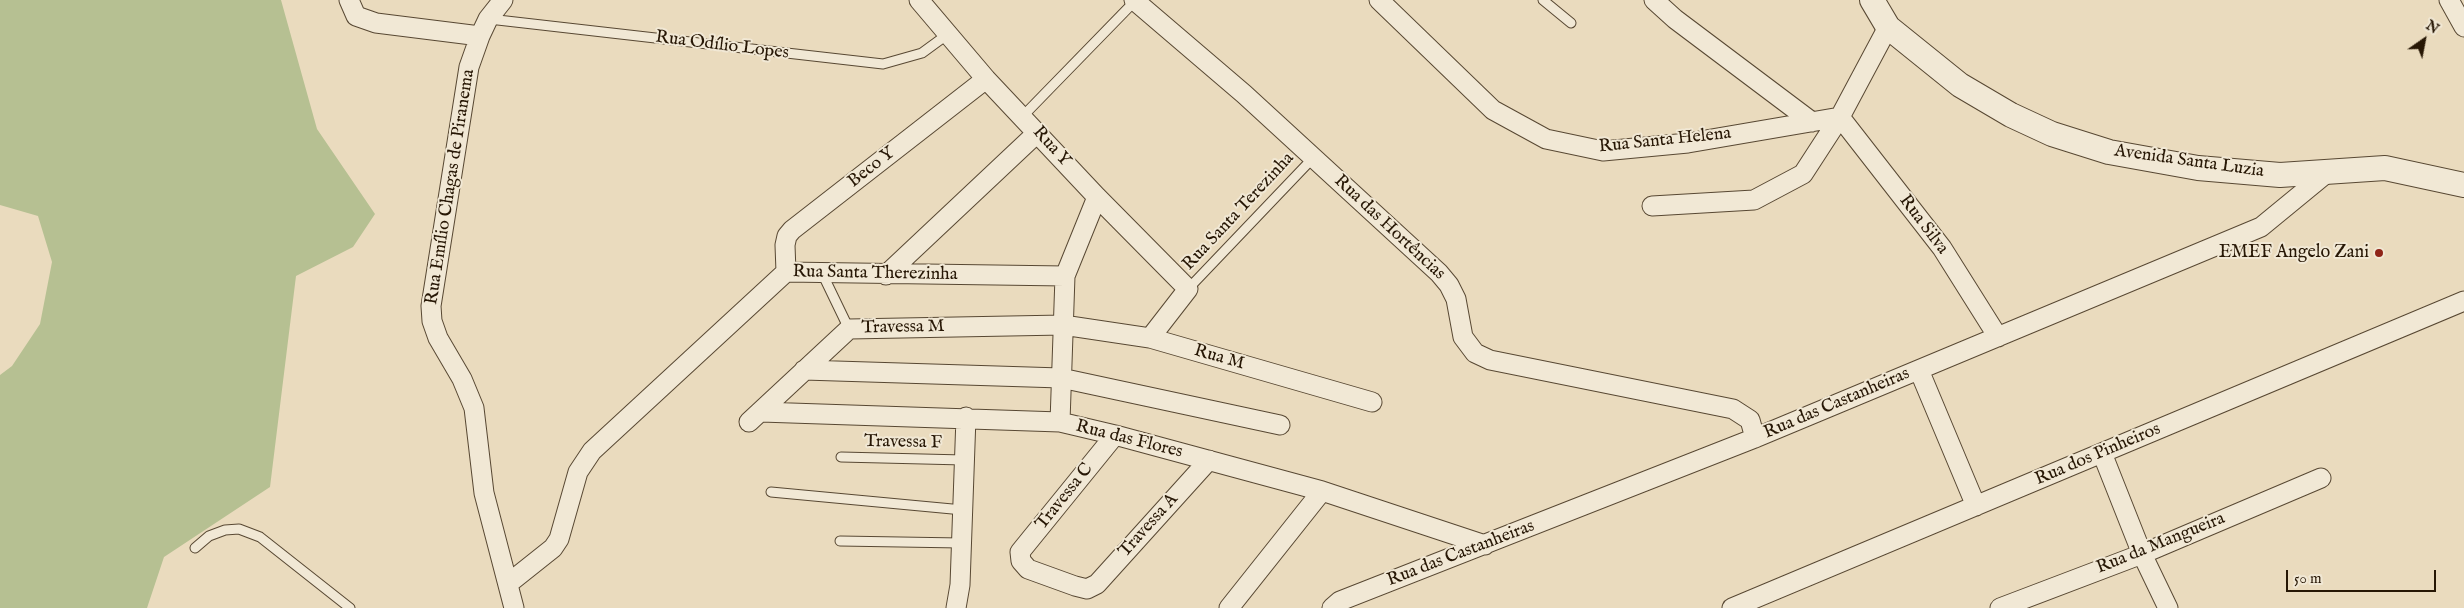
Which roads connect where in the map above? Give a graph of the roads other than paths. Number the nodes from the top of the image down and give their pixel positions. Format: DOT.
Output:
graph roads {
  1 [pos="503,0"];
  2 [pos="920,0"];
  3 [pos="1134,0"];
  4 [pos="1378,0"];
  5 [pos="1543,0"];
  6 [pos="1654,0"];
  7 [pos="1872,0"];
  8 [pos="2449,0"];
  9 [pos="353,8"];
  10 [pos="488,19"];
  11 [pos="1571,22"];
  12 [pos="1888,27"];
  13 [pos="2464,27"];
  14 [pos="948,34"];
  15 [pos="480,36"];
  16 [pos="986,79"];
  17 [pos="1023,116"];
  18 [pos="1840,117"];
  19 [pos="1812,122"];
  20 [pos="1037,133"];
  21 [pos="1312,158"];
  22 [pos="2328,172"];
  23 [pos="2464,185"];
  24 [pos="1097,197"];
  25 [pos="1652,206"];
  26 [pos="786,272"];
  27 [pos="822,273"];
  28 [pos="886,275"];
  29 [pos="1065,276"];
  30 [pos="1188,289"];
  31 [pos="2464,301"];
  32 [pos="1063,325"];
  33 [pos="849,329"];
  34 [pos="1998,337"];
  35 [pos="1150,338"];
  36 [pos="804,370"];
  37 [pos="1920,370"];
  38 [pos="1061,378"];
  39 [pos="1372,402"];
  40 [pos="755,417"];
  41 [pos="966,417"];
  42 [pos="1060,422"];
  43 [pos="1280,425"];
  44 [pos="1115,435"];
  45 [pos="1755,438"];
  46 [pos="2102,454"];
  47 [pos="841,458"];
  48 [pos="964,460"];
  49 [pos="1209,460"];
  50 [pos="2321,478"];
  51 [pos="1322,491"];
  52 [pos="771,492"];
  53 [pos="1976,506"];
  54 [pos="963,510"];
  55 [pos="840,541"];
  56 [pos="960,543"];
  57 [pos="1485,545"];
  58 [pos="195,548"];
  59 [pos="2142,554"];
  60 [pos="508,583"];
  61 [pos="1087,588"];
  62 [pos="350,608"];
  63 [pos="514,608"];
  64 [pos="956,608"];
  65 [pos="1229,608"];
  66 [pos="1332,608"];
  67 [pos="1732,608"];
  68 [pos="2000,608"];
  69 [pos="2168,608"];
  1 -- 10 [label="street, Rua Emílio Chagas de Piranema"];
  2 -- 14 [label="street, Rua Y"];
  3 -- 17 [label="lane"];
  3 -- 21 [label="street, Rua das Hortências"];
  4 -- 19 [label="street, Rua Santa Helena"];
  5 -- 11 [label="lane"];
  6 -- 19 [label="street"];
  7 -- 12 [label="street, Avenida Santa Luzia"];
  8 -- 13 [label="street"];
  9 -- 15 [label="street"];
  10 -- 14 [label="lane, Rua Odílio Lopes"];
  10 -- 15 [label="street, Rua Emílio Chagas de Piranema"];
  12 -- 18 [label="street"];
  12 -- 22 [label="street, Avenida Santa Luzia"];
  14 -- 16 [label="street, Rua Y"];
  15 -- 60 [label="street, Rua Emílio Chagas de Piranema"];
  16 -- 17 [label="street, Rua Y"];
  16 -- 26 [label="street, Beco Y"];
  17 -- 20 [label="street, Rua Y"];
  18 -- 19 [label="street, Rua Santa Helena"];
  18 -- 25 [label="street"];
  18 -- 34 [label="street, Rua Silva"];
  20 -- 24 [label="street, Rua Y"];
  20 -- 28 [label="street"];
  21 -- 30 [label="lane, Rua Santa Terezinha"];
  21 -- 45 [label="street, Rua das Hortências"];
  22 -- 23 [label="street, Avenida Santa Luzia"];
  22 -- 34 [label="street, Rua das Castanheiras"];
  24 -- 29 [label="street"];
  24 -- 30 [label="street, Rua Y"];
  26 -- 27 [label="street, Rua Santa Therezinha"];
  26 -- 60 [label="street, Rua Santa Therezinha"];
  27 -- 28 [label="street, Rua Santa Therezinha"];
  27 -- 33 [label="lane"];
  28 -- 29 [label="street, Rua Santa Therezinha"];
  29 -- 32 [label="street"];
  30 -- 35 [label="street"];
  31 -- 46 [label="street, Rua dos Pinheiros"];
  32 -- 33 [label="street, Travessa M"];
  32 -- 35 [label="street, Rua M"];
  32 -- 38 [label="street"];
  33 -- 36 [label="street, Travessa M"];
  34 -- 37 [label="street, Rua das Castanheiras"];
  35 -- 39 [label="street, Rua M"];
  36 -- 38 [label="street"];
  36 -- 40 [label="street, Travessa M"];
  37 -- 45 [label="street, Rua das Castanheiras"];
  37 -- 53 [label="street"];
  38 -- 42 [label="street"];
  38 -- 43 [label="street"];
  40 -- 41 [label="street, Rua das Flores"];
  41 -- 42 [label="street, Rua das Flores"];
  41 -- 48 [label="street"];
  42 -- 44 [label="street, Rua das Flores"];
  44 -- 49 [label="street, Rua das Flores"];
  44 -- 61 [label="street, Travessa C"];
  45 -- 57 [label="street, Rua das Castanheiras"];
  46 -- 53 [label="street, Rua dos Pinheiros"];
  46 -- 59 [label="street"];
  47 -- 48 [label="lane, Travessa F"];
  48 -- 54 [label="street"];
  49 -- 51 [label="street, Rua das Flores"];
  49 -- 61 [label="street, Travessa A"];
  50 -- 59 [label="street, Rua da Mangueira"];
  51 -- 57 [label="street, Rua das Flores"];
  51 -- 65 [label="street"];
  52 -- 54 [label="lane"];
  53 -- 67 [label="street, Rua dos Pinheiros"];
  54 -- 56 [label="street"];
  55 -- 56 [label="lane"];
  56 -- 64 [label="street"];
  57 -- 66 [label="street, Rua das Castanheiras"];
  58 -- 62 [label="lane"];
  59 -- 68 [label="street, Rua da Mangueira"];
  59 -- 69 [label="street"];
  60 -- 63 [label="street, Rua Emílio Chagas de Piranema"];
}
